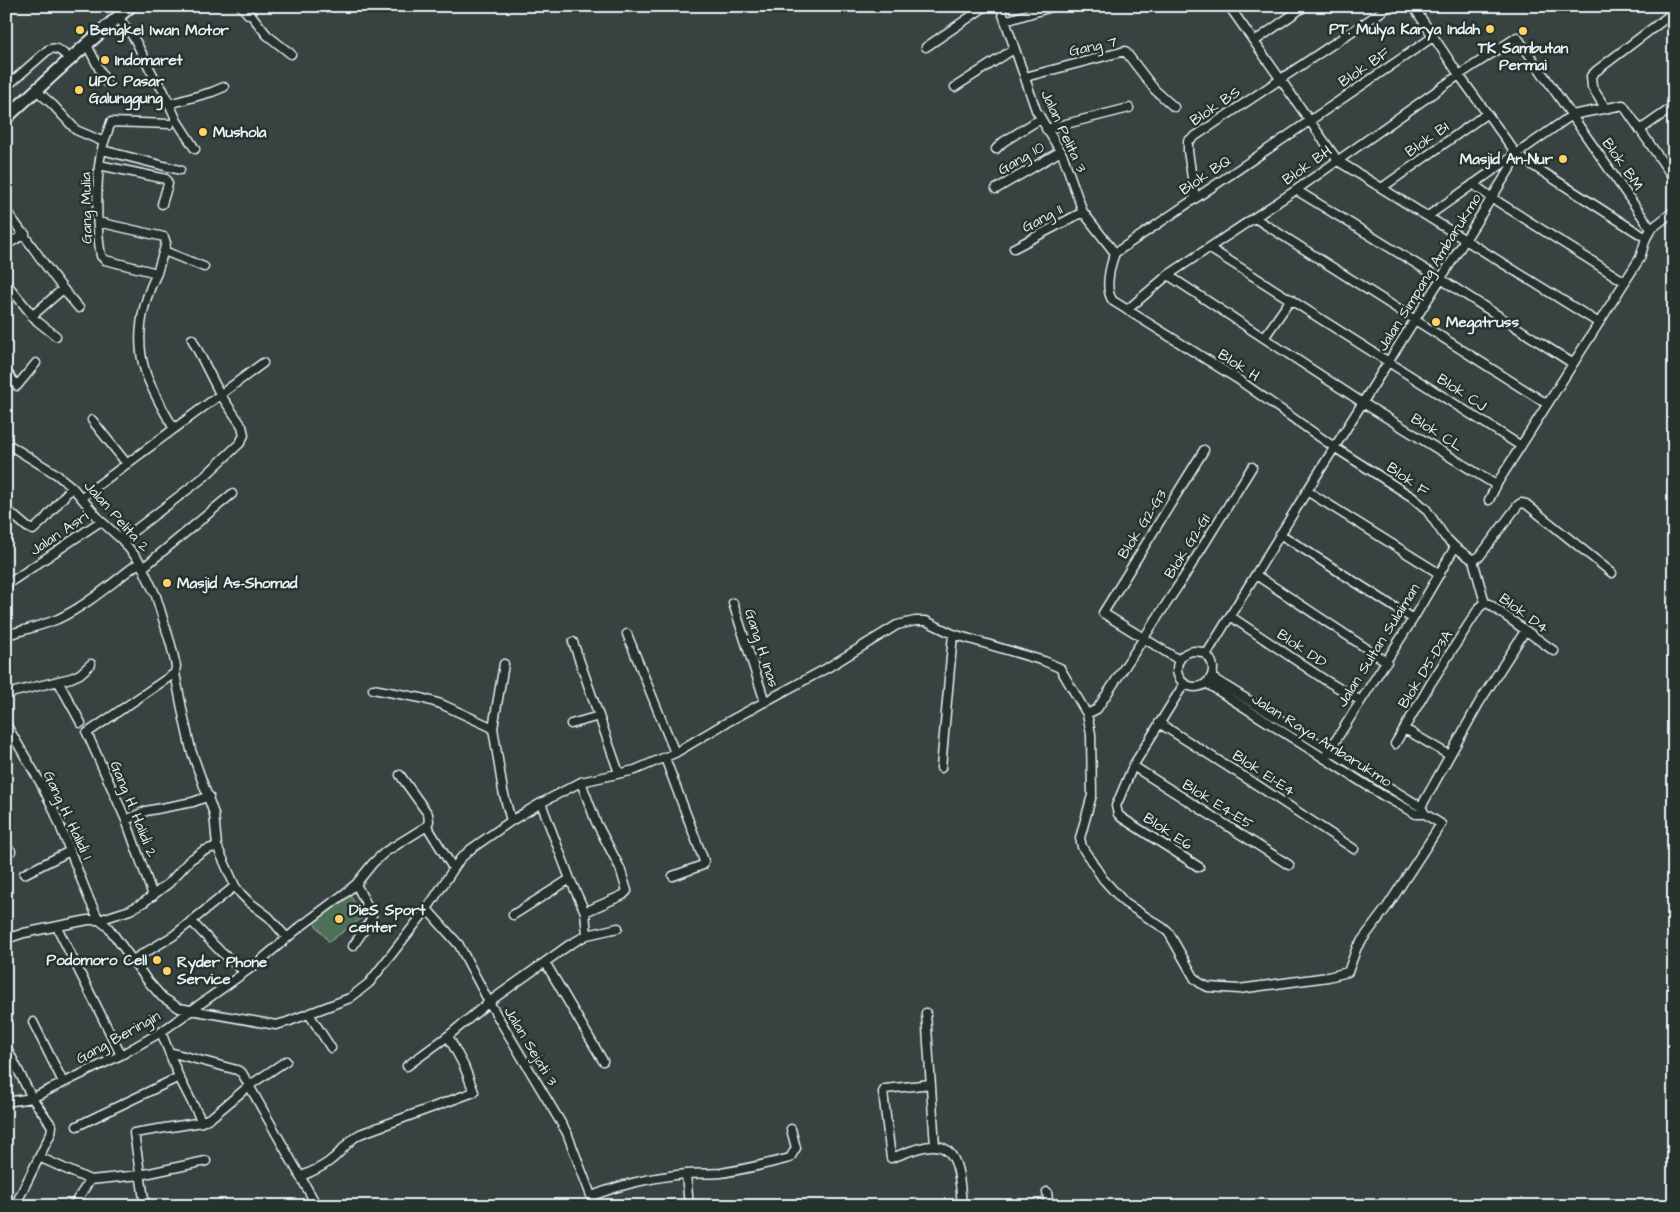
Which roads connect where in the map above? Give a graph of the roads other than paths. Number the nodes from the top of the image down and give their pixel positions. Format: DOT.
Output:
graph roads {
  1 [pos="132,6"];
  2 [pos="241,6"];
  3 [pos="986,6"];
  4 [pos="1000,6"];
  5 [pos="1055,6"];
  6 [pos="1230,6"];
  7 [pos="1305,6"];
  8 [pos="1390,6"];
  9 [pos="1414,6"];
  10 [pos="1674,12"];
  11 [pos="118,17"];
  12 [pos="1005,21"];
  13 [pos="1434,36"];
  14 [pos="1255,42"];
  15 [pos="86,43"];
  16 [pos="926,47"];
  17 [pos="1014,49"];
  18 [pos="291,54"];
  19 [pos="70,60"];
  20 [pos="1459,75"];
  21 [pos="1025,77"];
  22 [pos="1281,79"];
  23 [pos="106,82"];
  24 [pos="6,87"];
  25 [pos="224,87"];
  26 [pos="955,87"];
  27 [pos="36,90"];
  28 [pos="169,104"];
  29 [pos="1174,107"];
  30 [pos="1129,108"];
  31 [pos="1606,109"];
  32 [pos="1674,109"];
  33 [pos="1486,114"];
  34 [pos="1572,115"];
  35 [pos="6,118"];
  36 [pos="1040,119"];
  37 [pos="1310,120"];
  38 [pos="172,123"];
  39 [pos="1046,129"];
  40 [pos="1640,130"];
  41 [pos="103,146"];
  42 [pos="195,149"];
  43 [pos="996,149"];
  44 [pos="1061,151"];
  45 [pos="1516,155"];
  46 [pos="1338,161"];
  47 [pos="99,165"];
  48 [pos="180,170"];
  49 [pos="1674,178"];
  50 [pos="1473,184"];
  51 [pos="1382,187"];
  52 [pos="996,189"];
  53 [pos="1296,190"];
  54 [pos="1195,198"];
  55 [pos="1492,198"];
  56 [pos="162,204"];
  57 [pos="6,211"];
  58 [pos="1674,211"];
  59 [pos="1083,212"];
  60 [pos="1428,216"];
  61 [pos="1255,218"];
  62 [pos="98,222"];
  63 [pos="1651,229"];
  64 [pos="25,234"];
  65 [pos="1646,238"];
  66 [pos="1466,240"];
  67 [pos="6,245"];
  68 [pos="1014,248"];
  69 [pos="1209,248"];
  70 [pos="164,251"];
  71 [pos="1115,252"];
  72 [pos="204,268"];
  73 [pos="157,272"];
  74 [pos="1168,276"];
  75 [pos="1440,279"];
  76 [pos="1625,282"];
  77 [pos="6,283"];
  78 [pos="63,290"];
  79 [pos="1290,299"];
  80 [pos="79,308"];
  81 [pos="1127,310"];
  82 [pos="32,316"];
  83 [pos="1415,321"];
  84 [pos="1599,323"];
  85 [pos="56,336"];
  86 [pos="1264,338"];
  87 [pos="192,339"];
  88 [pos="1389,361"];
  89 [pos="36,363"];
  90 [pos="263,363"];
  91 [pos="1572,363"];
  92 [pos="6,371"];
  93 [pos="220,394"];
  94 [pos="1362,403"];
  95 [pos="1547,404"];
  96 [pos="92,420"];
  97 [pos="174,429"];
  98 [pos="6,442"];
  99 [pos="1521,446"];
  100 [pos="1334,447"];
  101 [pos="1204,450"];
  102 [pos="126,464"];
  103 [pos="1252,467"];
  104 [pos="1496,485"];
  105 [pos="72,487"];
  106 [pos="1307,491"];
  107 [pos="232,494"];
  108 [pos="82,497"];
  109 [pos="1489,500"];
  110 [pos="6,509"];
  111 [pos="101,521"];
  112 [pos="1280,534"];
  113 [pos="122,540"];
  114 [pos="1454,547"];
  115 [pos="1473,560"];
  116 [pos="142,564"];
  117 [pos="1612,573"];
  118 [pos="1440,574"];
  119 [pos="1256,575"];
  120 [pos="6,585"];
  121 [pos="733,603"];
  122 [pos="1482,606"];
  123 [pos="1230,616"];
  124 [pos="1413,619"];
  125 [pos="1526,631"];
  126 [pos="627,634"];
  127 [pos="954,634"];
  128 [pos="6,635"];
  129 [pos="1144,639"];
  130 [pos="573,642"];
  131 [pos="1554,651"];
  132 [pos="1206,655"];
  133 [pos="1179,660"];
  134 [pos="1387,662"];
  135 [pos="91,664"];
  136 [pos="504,664"];
  137 [pos="176,670"];
  138 [pos="1208,680"];
  139 [pos="58,681"];
  140 [pos="1184,684"];
  141 [pos="373,689"];
  142 [pos="6,694"];
  143 [pos="765,702"];
  144 [pos="1360,702"];
  145 [pos="1087,714"];
  146 [pos="599,716"];
  147 [pos="81,723"];
  148 [pos="1159,723"];
  149 [pos="6,724"];
  150 [pos="571,724"];
  151 [pos="493,728"];
  152 [pos="1405,729"];
  153 [pos="1395,744"];
  154 [pos="675,753"];
  155 [pos="1327,754"];
  156 [pos="1449,755"];
  157 [pos="665,758"];
  158 [pos="1133,766"];
  159 [pos="940,768"];
  160 [pos="619,773"];
  161 [pos="400,774"];
  162 [pos="582,782"];
  163 [pos="209,796"];
  164 [pos="541,803"];
  165 [pos="1423,810"];
  166 [pos="126,820"];
  167 [pos="511,821"];
  168 [pos="427,826"];
  169 [pos="217,846"];
  170 [pos="1354,849"];
  171 [pos="70,851"];
  172 [pos="1289,865"];
  173 [pos="1199,867"];
  174 [pos="453,868"];
  175 [pos="24,874"];
  176 [pos="674,876"];
  177 [pos="570,879"];
  178 [pos="356,884"];
  179 [pos="235,886"];
  180 [pos="153,896"];
  181 [pos="427,909"];
  182 [pos="585,912"];
  183 [pos="513,914"];
  184 [pos="99,920"];
  185 [pos="191,921"];
  186 [pos="57,927"];
  187 [pos="618,928"];
  188 [pos="587,935"];
  189 [pos="287,938"];
  190 [pos="6,939"];
  191 [pos="353,946"];
  192 [pos="131,960"];
  193 [pos="545,962"];
  194 [pos="246,972"];
  195 [pos="489,1002"];
  196 [pos="189,1011"];
  197 [pos="926,1013"];
  198 [pos="309,1014"];
  199 [pos="33,1022"];
  200 [pos="161,1032"];
  201 [pos="448,1036"];
  202 [pos="6,1046"];
  203 [pos="331,1048"];
  204 [pos="170,1052"];
  205 [pos="120,1055"];
  206 [pos="603,1061"];
  207 [pos="286,1062"];
  208 [pos="407,1066"];
  209 [pos="179,1077"];
  210 [pos="63,1082"];
  211 [pos="931,1084"];
  212 [pos="250,1085"];
  213 [pos="32,1098"];
  214 [pos="6,1102"];
  215 [pos="202,1122"];
  216 [pos="77,1126"];
  217 [pos="791,1129"];
  218 [pos="934,1146"];
  219 [pos="39,1157"];
  220 [pos="206,1161"];
  221 [pos="686,1174"];
  222 [pos="140,1175"];
  223 [pos="300,1177"];
  224 [pos="90,1180"];
  225 [pos="1047,1192"];
  226 [pos="592,1196"];
  227 [pos="316,1205"];
  228 [pos="15,1206"];
  229 [pos="74,1206"];
  230 [pos="145,1206"];
  231 [pos="595,1206"];
  232 [pos="688,1206"];
  233 [pos="962,1206"];
  234 [pos="1049,1206"];
  1 -- 11 [label="main road"];
  2 -- 18 [label="street"];
  3 -- 16 [label="street"];
  4 -- 12 [label="street, Jalan Pelita 3"];
  5 -- 12 [label="street"];
  6 -- 14 [label="street"];
  7 -- 14 [label="street"];
  8 -- 22 [label="street"];
  9 -- 13 [label="street"];
  10 -- 31 [label="street"];
  11 -- 15 [label="main road"];
  11 -- 28 [label="street"];
  12 -- 17 [label="street, Jalan Pelita 3"];
  13 -- 20 [label="street"];
  13 -- 37 [label="street, Blok BF"];
  14 -- 22 [label="street"];
  15 -- 19 [label="main road"];
  15 -- 23 [label="street"];
  17 -- 21 [label="street, Jalan Pelita 3"];
  17 -- 26 [label="street"];
  19 -- 24 [label="street"];
  19 -- 27 [label="main road"];
  20 -- 33 [label="street"];
  20 -- 34 [label="street, Blok BH"];
  20 -- 46 [label="street, Blok BH"];
  21 -- 29 [label="street, Gang 7"];
  21 -- 36 [label="street, Jalan Pelita 3"];
  22 -- 37 [label="street"];
  22 -- 54 [label="street, Blok BS"];
  25 -- 28 [label="street"];
  27 -- 35 [label="main road"];
  27 -- 41 [label="street"];
  28 -- 38 [label="street"];
  30 -- 39 [label="street"];
  31 -- 34 [label="street"];
  31 -- 40 [label="street"];
  32 -- 40 [label="street"];
  33 -- 45 [label="street"];
  33 -- 51 [label="street, Blok BI"];
  34 -- 45 [label="street"];
  34 -- 63 [label="street, Blok BM"];
  36 -- 39 [label="street, Jalan Pelita 3"];
  36 -- 43 [label="street"];
  37 -- 46 [label="street"];
  37 -- 54 [label="street, Blok BQ"];
  38 -- 41 [label="street, Gang Mulia"];
  38 -- 42 [label="street"];
  39 -- 44 [label="street, Jalan Pelita 3"];
  40 -- 49 [label="street"];
  41 -- 47 [label="street, Gang Mulia"];
  41 -- 48 [label="street"];
  44 -- 52 [label="street, Gang 10"];
  44 -- 59 [label="street, Jalan Pelita 3"];
  45 -- 50 [label="street"];
  45 -- 55 [label="street, Jalan Simpang Ambarukmo"];
  45 -- 65 [label="street"];
  46 -- 51 [label="street"];
  46 -- 53 [label="street, Blok BH"];
  47 -- 56 [label="street"];
  47 -- 62 [label="street, Gang Mulia"];
  50 -- 55 [label="street"];
  50 -- 60 [label="street"];
  51 -- 60 [label="street"];
  53 -- 61 [label="street, Blok BH"];
  53 -- 75 [label="street"];
  54 -- 71 [label="street, Blok BQ"];
  55 -- 66 [label="street, Jalan Simpang Ambarukmo"];
  55 -- 76 [label="street"];
  57 -- 64 [label="street"];
  58 -- 63 [label="street"];
  59 -- 68 [label="street, Gang 11"];
  59 -- 71 [label="street"];
  60 -- 66 [label="street"];
  61 -- 69 [label="street, Blok BH"];
  61 -- 83 [label="street"];
  62 -- 70 [label="street"];
  62 -- 73 [label="street, Gang Mulia"];
  63 -- 65 [label="street"];
  64 -- 67 [label="street"];
  64 -- 78 [label="street"];
  65 -- 76 [label="street"];
  66 -- 75 [label="street, Jalan Simpang Ambarukmo"];
  66 -- 84 [label="street"];
  69 -- 74 [label="street, Blok BH"];
  69 -- 79 [label="street, Blok CJ"];
  70 -- 72 [label="street"];
  70 -- 73 [label="street"];
  71 -- 81 [label="street"];
  73 -- 97 [label="street"];
  74 -- 81 [label="street, Blok BH"];
  74 -- 86 [label="street, Blok CL"];
  75 -- 83 [label="street, Jalan Simpang Ambarukmo"];
  75 -- 91 [label="street"];
  76 -- 84 [label="street"];
  77 -- 82 [label="street"];
  78 -- 80 [label="street"];
  78 -- 82 [label="street"];
  79 -- 86 [label="street"];
  79 -- 88 [label="street, Blok CJ"];
  81 -- 100 [label="street, Blok H"];
  82 -- 85 [label="street"];
  83 -- 88 [label="street, Jalan Simpang Ambarukmo"];
  83 -- 95 [label="street"];
  84 -- 91 [label="street"];
  86 -- 94 [label="street, Blok CL"];
  87 -- 93 [label="street"];
  88 -- 94 [label="street, Jalan Simpang Ambarukmo"];
  88 -- 99 [label="street, Blok CJ"];
  89 -- 92 [label="street"];
  90 -- 93 [label="street"];
  91 -- 95 [label="street"];
  93 -- 97 [label="street"];
  93 -- 113 [label="street"];
  94 -- 100 [label="street, Jalan Simpang Ambarukmo"];
  94 -- 104 [label="street, Blok CL"];
  95 -- 99 [label="street"];
  96 -- 102 [label="street"];
  97 -- 102 [label="street"];
  98 -- 105 [label="street, Jalan Pelita 2"];
  99 -- 104 [label="street"];
  100 -- 106 [label="street"];
  100 -- 114 [label="street, Blok F"];
  101 -- 129 [label="street, Blok G2-G3"];
  102 -- 108 [label="street"];
  103 -- 129 [label="street, Blok G2-G1"];
  104 -- 109 [label="street"];
  105 -- 108 [label="street, Jalan Pelita 2"];
  105 -- 110 [label="street"];
  106 -- 112 [label="street"];
  106 -- 118 [label="street"];
  107 -- 116 [label="street"];
  108 -- 111 [label="street, Jalan Pelita 2"];
  111 -- 113 [label="street, Jalan Pelita 2"];
  111 -- 120 [label="street, Jalan Asri"];
  112 -- 119 [label="street"];
  112 -- 124 [label="street"];
  113 -- 116 [label="street, Jalan Pelita 2"];
  114 -- 115 [label="street, Blok F"];
  114 -- 118 [label="street, Jalan Sultan Sulaiman"];
  115 -- 117 [label="street"];
  115 -- 122 [label="street"];
  116 -- 128 [label="street"];
  116 -- 137 [label="street, Jalan Pelita 2"];
  118 -- 124 [label="street, Jalan Sultan Sulaiman"];
  119 -- 123 [label="street"];
  119 -- 134 [label="street"];
  121 -- 143 [label="street, Gang H. Inas"];
  122 -- 125 [label="street, Blok D4"];
  122 -- 152 [label="street, Blok D5-D3A"];
  123 -- 132 [label="street"];
  123 -- 144 [label="street, Blok DD"];
  124 -- 134 [label="street, Jalan Sultan Sulaiman"];
  125 -- 131 [label="street, Blok D4"];
  125 -- 156 [label="street"];
  126 -- 154 [label="street"];
  127 -- 143 [label="street, Gang H. Halidi 1"];
  127 -- 145 [label="street, Gang H. Halidi 1"];
  127 -- 159 [label="street"];
  129 -- 133 [label="street"];
  129 -- 145 [label="street, Blok G2-G1"];
  130 -- 146 [label="street"];
  132 -- 133 [label="street"];
  132 -- 138 [label="street"];
  133 -- 140 [label="street"];
  134 -- 144 [label="street, Jalan Sultan Sulaiman"];
  135 -- 139 [label="street"];
  136 -- 151 [label="street"];
  137 -- 163 [label="street, Jalan Pelita 2"];
  137 -- 166 [label="street, Gang H. Halidi 2"];
  138 -- 140 [label="street"];
  138 -- 155 [label="street, Jalan Raya Ambarukmo"];
  139 -- 142 [label="street"];
  139 -- 147 [label="street"];
  140 -- 148 [label="street"];
  141 -- 151 [label="street"];
  143 -- 154 [label="street, Gang H. Halidi 1"];
  144 -- 155 [label="street, Jalan Sultan Sulaiman"];
  145 -- 165 [label="street, Jalan Raya Ambarukmo"];
  146 -- 150 [label="street"];
  146 -- 160 [label="street"];
  148 -- 158 [label="street"];
  148 -- 170 [label="street, Blok E1-E4"];
  149 -- 171 [label="street, Gang H. Halidi 1"];
  151 -- 167 [label="street"];
  152 -- 153 [label="street, Blok D5-D3A"];
  152 -- 156 [label="street"];
  154 -- 157 [label="street, Gang H. Halidi 1"];
  155 -- 165 [label="street, Jalan Raya Ambarukmo"];
  156 -- 165 [label="street"];
  157 -- 160 [label="street, Gang H. Halidi 1"];
  157 -- 176 [label="street"];
  158 -- 172 [label="street, Blok E4-E5"];
  158 -- 173 [label="street, Blok E6"];
  160 -- 162 [label="street, Gang H. Halidi 1"];
  161 -- 168 [label="street"];
  162 -- 164 [label="street, Gang H. Halidi 1"];
  162 -- 182 [label="street"];
  163 -- 166 [label="street"];
  163 -- 169 [label="street, Jalan Pelita 2"];
  164 -- 167 [label="street, Gang H. Halidi 1"];
  164 -- 177 [label="street"];
  166 -- 180 [label="street, Gang H. Halidi 2"];
  167 -- 174 [label="street, Gang H. Halidi 1"];
  168 -- 174 [label="street"];
  168 -- 178 [label="street, Gang Beringin"];
  169 -- 179 [label="street, Jalan Pelita 2"];
  169 -- 180 [label="street"];
  171 -- 175 [label="street"];
  171 -- 184 [label="street, Gang H. Halidi 1"];
  174 -- 181 [label="street, Gang H. Halidi 1"];
  177 -- 182 [label="street"];
  177 -- 183 [label="street"];
  178 -- 189 [label="street, Gang Beringin"];
  178 -- 191 [label="street"];
  179 -- 185 [label="street"];
  179 -- 189 [label="street, Jalan Pelita 2"];
  180 -- 184 [label="street"];
  181 -- 195 [label="street, Jalan Sejati 3"];
  181 -- 198 [label="street, Gang H. Halidi 1"];
  182 -- 188 [label="street"];
  184 -- 186 [label="street"];
  184 -- 192 [label="street, Gang H. Halidi 1"];
  185 -- 192 [label="street"];
  185 -- 194 [label="street"];
  186 -- 190 [label="street"];
  186 -- 205 [label="street"];
  187 -- 188 [label="street"];
  188 -- 193 [label="street"];
  189 -- 194 [label="street, Gang Beringin"];
  192 -- 196 [label="street, Gang H. Halidi 1"];
  193 -- 195 [label="street"];
  193 -- 206 [label="street"];
  194 -- 196 [label="street, Gang Beringin"];
  195 -- 201 [label="street"];
  195 -- 226 [label="street, Jalan Sejati 3"];
  196 -- 198 [label="street, Gang H. Halidi 1"];
  196 -- 200 [label="street, Gang Beringin"];
  197 -- 211 [label="street"];
  198 -- 203 [label="street"];
  199 -- 210 [label="street"];
  200 -- 204 [label="street"];
  200 -- 205 [label="street, Gang Beringin"];
  201 -- 208 [label="street"];
  201 -- 223 [label="street"];
  202 -- 213 [label="street"];
  204 -- 209 [label="street"];
  204 -- 212 [label="street"];
  205 -- 210 [label="street, Gang Beringin"];
  207 -- 212 [label="street"];
  209 -- 215 [label="street"];
  209 -- 216 [label="street"];
  210 -- 213 [label="street, Gang Beringin"];
  211 -- 218 [label="street"];
  211 -- 218 [label="street"];
  212 -- 215 [label="street"];
  212 -- 223 [label="street"];
  213 -- 214 [label="street, Gang Beringin"];
  213 -- 219 [label="street"];
  215 -- 222 [label="street"];
  217 -- 221 [label="street"];
  218 -- 233 [label="street"];
  219 -- 224 [label="street"];
  219 -- 228 [label="street"];
  220 -- 222 [label="street"];
  221 -- 226 [label="street"];
  221 -- 232 [label="street"];
  222 -- 224 [label="street"];
  222 -- 230 [label="street"];
  223 -- 227 [label="street"];
  224 -- 229 [label="street"];
  225 -- 234 [label="street"];
  226 -- 231 [label="street, Jalan Sejati 3"];
}
